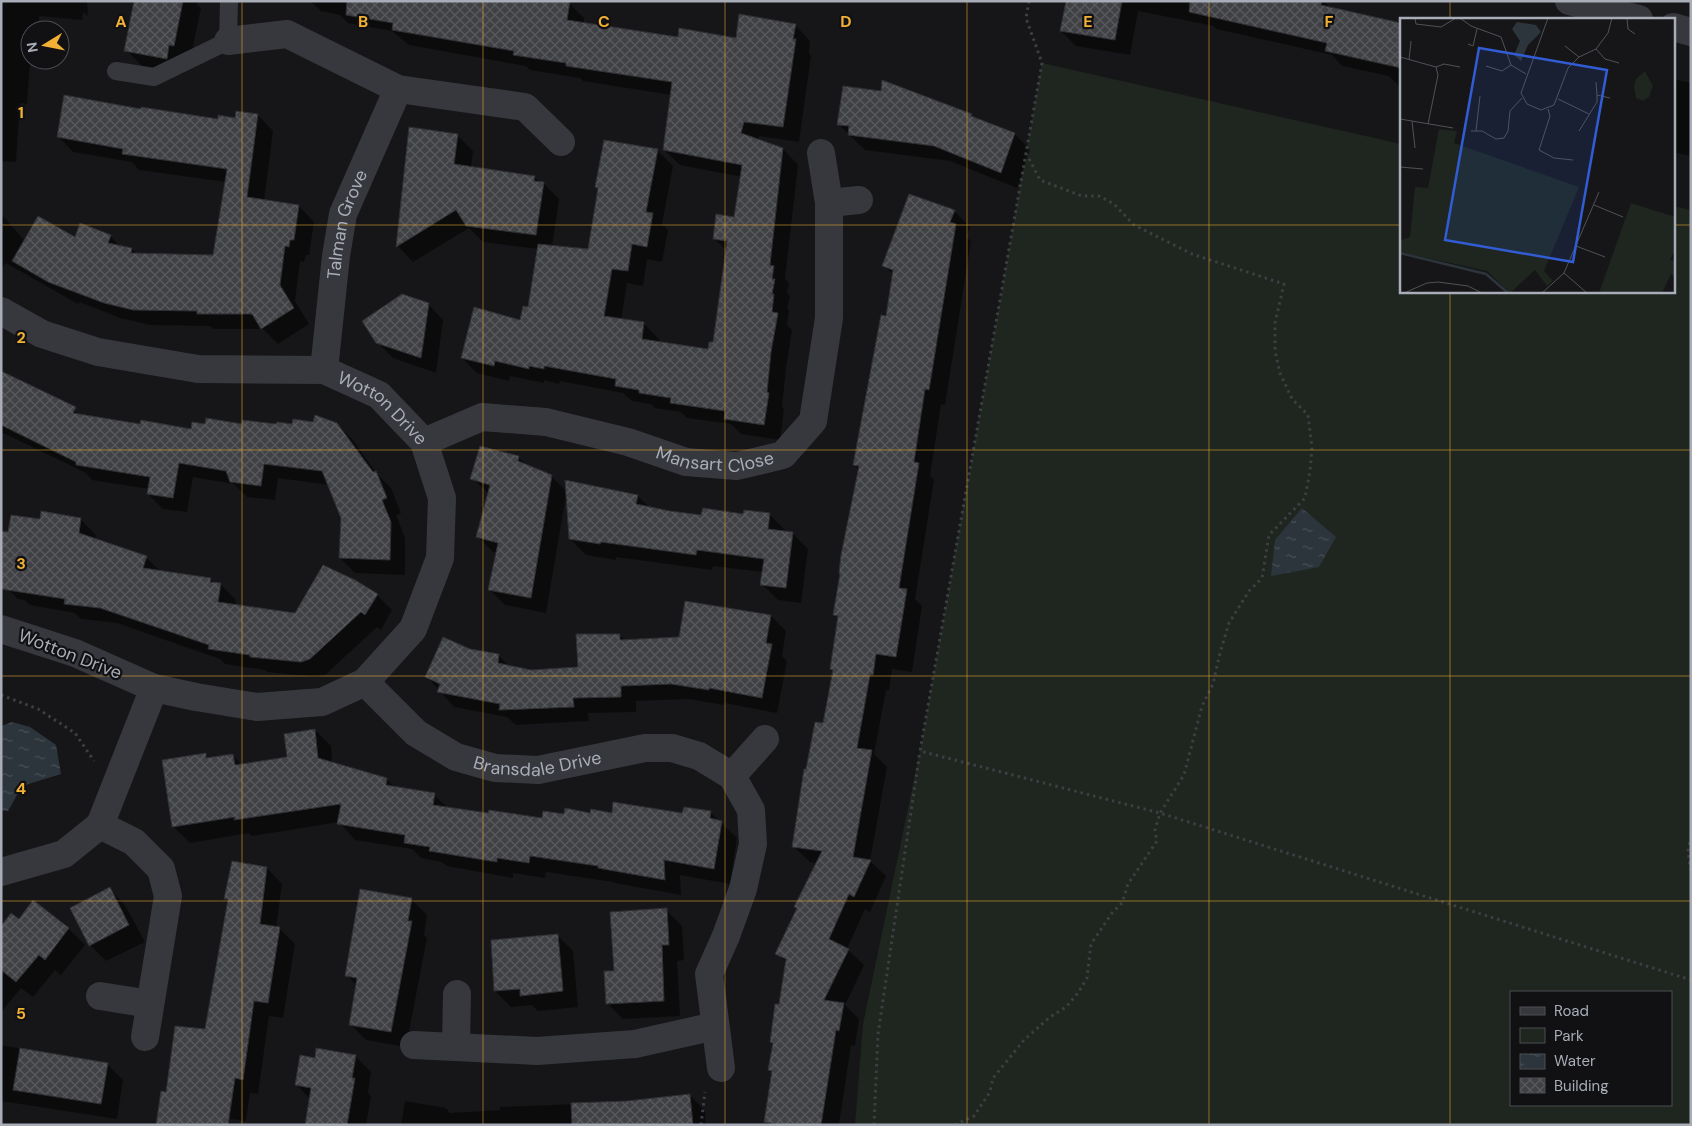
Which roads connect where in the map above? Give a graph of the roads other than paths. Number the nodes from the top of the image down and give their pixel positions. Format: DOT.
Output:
graph roads {
  1 [pos="229,1"];
  2 [pos="1569,1"];
  3 [pos="1635,18"];
  4 [pos="1674,28"];
  5 [pos="1691,32"];
  6 [pos="228,41"];
  7 [pos="116,71"];
  8 [pos="398,88"];
  9 [pos="561,142"];
  10 [pos="821,153"];
  11 [pos="859,200"];
  12 [pos="829,203"];
  13 [pos="1,311"];
  14 [pos="324,370"];
  15 [pos="424,442"];
  16 [pos="1,629"];
  17 [pos="365,682"];
  18 [pos="154,688"];
  19 [pos="765,739"];
  20 [pos="732,776"];
  21 [pos="100,825"];
  22 [pos="1,872"];
  23 [pos="457,994"];
  24 [pos="100,996"];
  25 [pos="150,1004"];
  26 [pos="715,1026"];
  27 [pos="145,1037"];
  28 [pos="414,1045"];
  29 [pos="456,1046"];
  30 [pos="721,1068"];
  1 -- 6 [label="lane"];
  2 -- 3 [label="street"];
  4 -- 5 [label="street"];
  6 -- 7 [label="lane"];
  6 -- 8 [label="street"];
  8 -- 9 [label="street"];
  8 -- 14 [label="street, Talman Grove"];
  10 -- 12 [label="street, Mansart Close"];
  11 -- 12 [label="street"];
  12 -- 15 [label="street, Mansart Close"];
  13 -- 14 [label="street, Wotton Drive"];
  14 -- 15 [label="street, Wotton Drive"];
  15 -- 17 [label="street, Wotton Drive"];
  16 -- 18 [label="street, Wotton Drive"];
  17 -- 18 [label="street, Wotton Drive"];
  17 -- 20 [label="street, Bransdale Drive"];
  18 -- 21 [label="street"];
  19 -- 20 [label="street"];
  20 -- 26 [label="street, Bransdale Drive"];
  21 -- 22 [label="street"];
  21 -- 25 [label="street"];
  23 -- 29 [label="street"];
  24 -- 25 [label="street"];
  25 -- 27 [label="street"];
  26 -- 29 [label="street"];
  26 -- 30 [label="street, Bransdale Drive"];
  28 -- 29 [label="street"];
}
